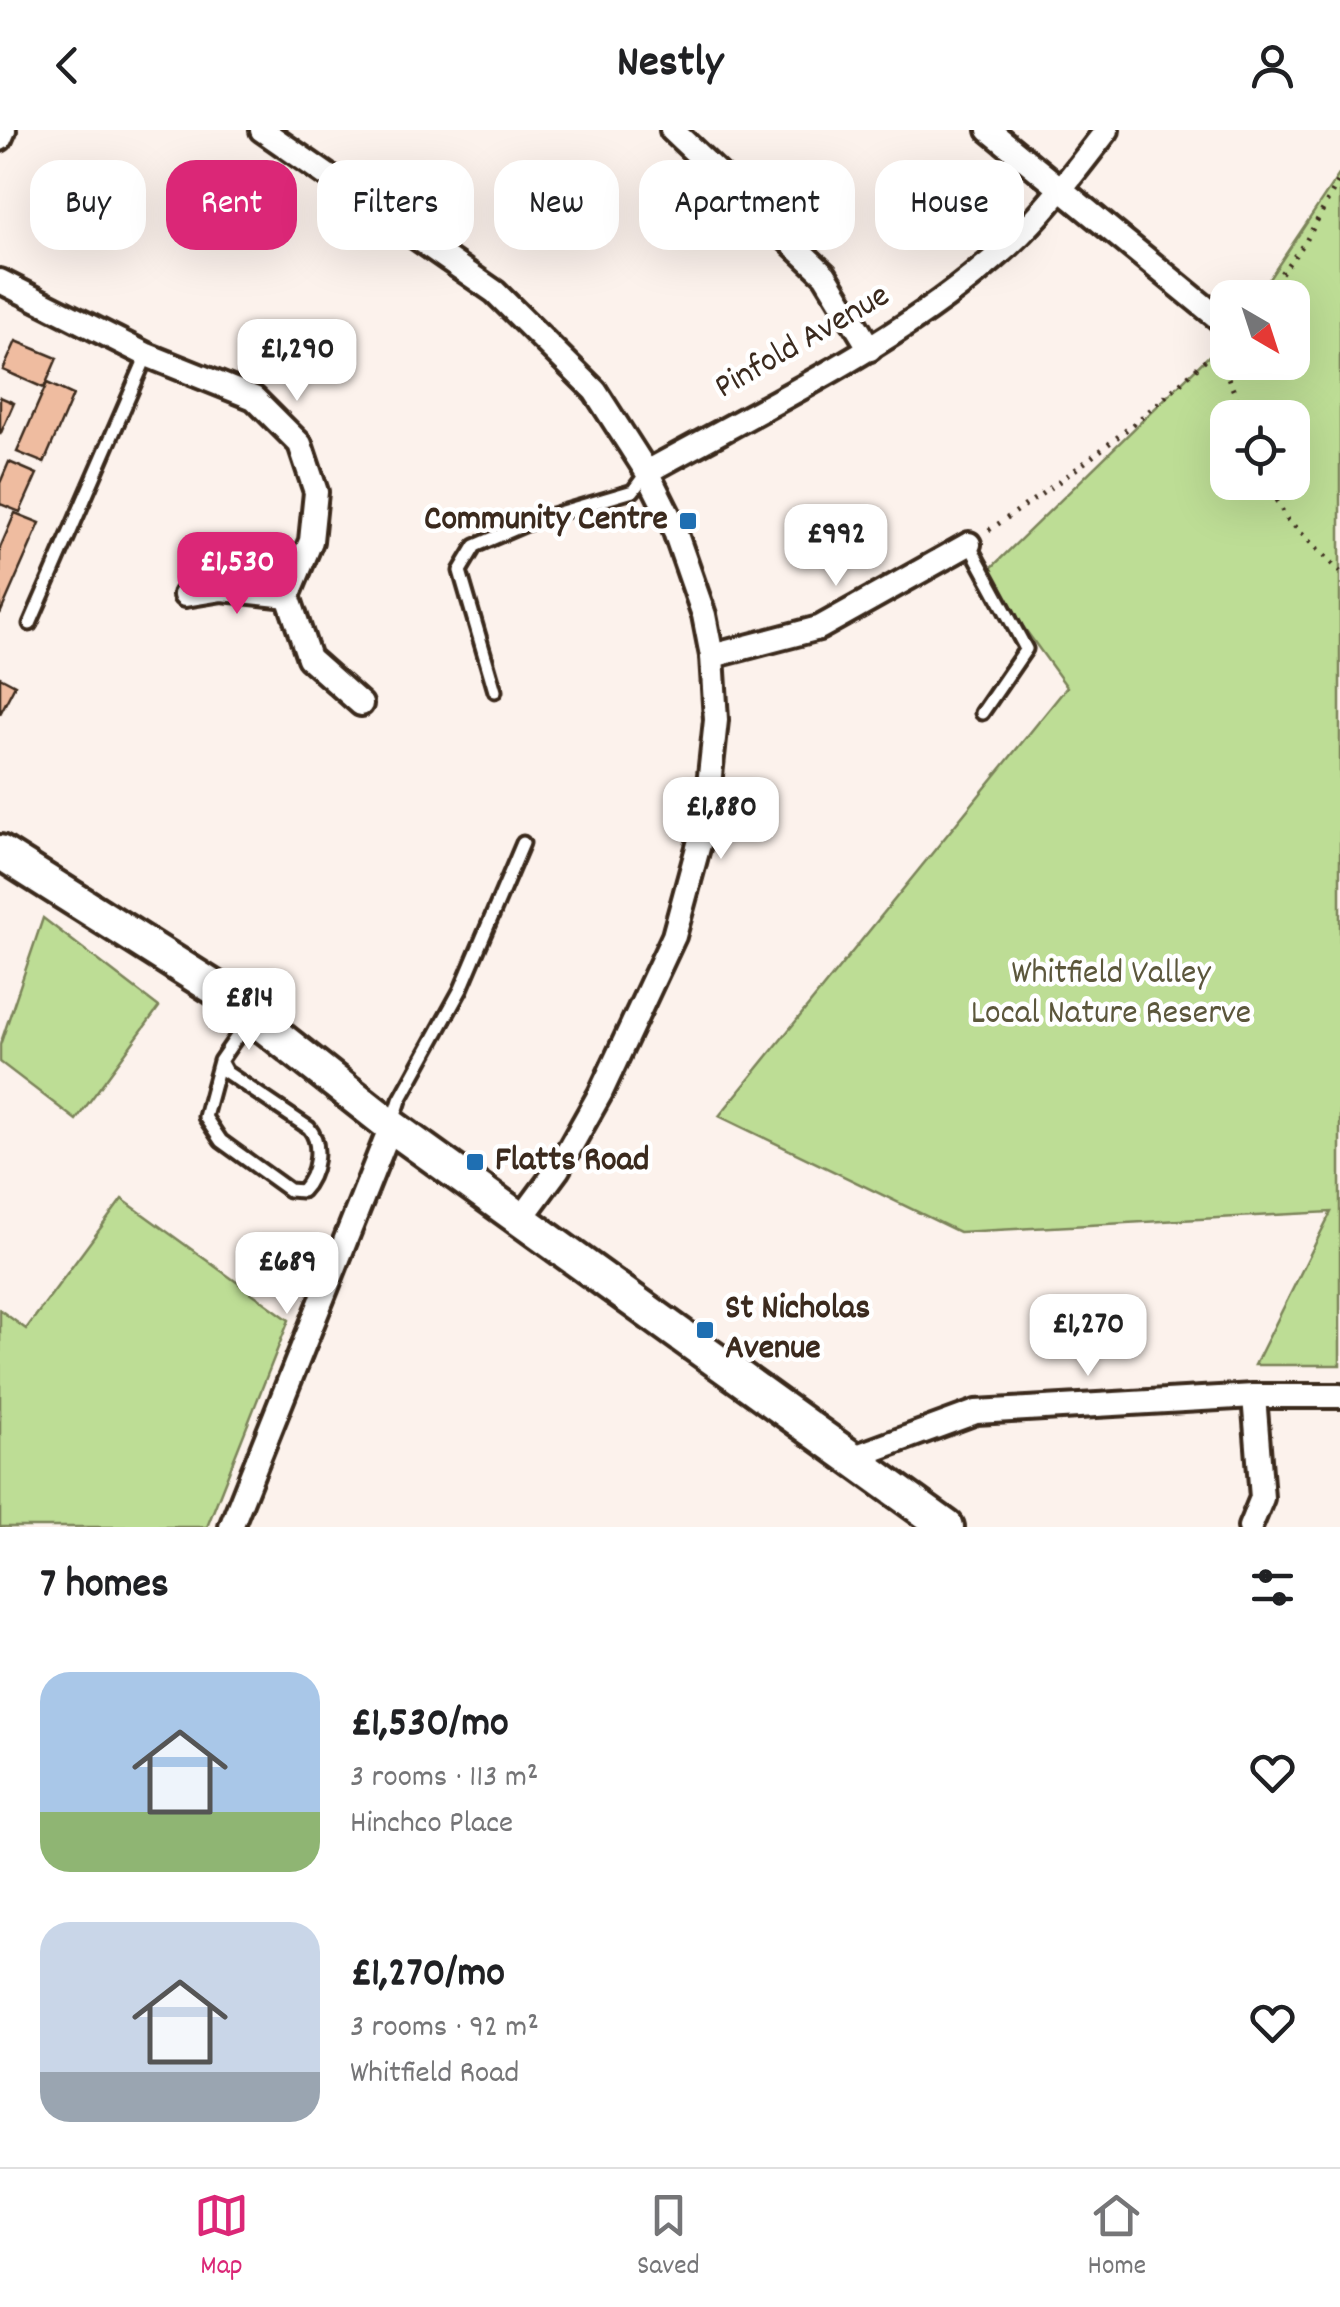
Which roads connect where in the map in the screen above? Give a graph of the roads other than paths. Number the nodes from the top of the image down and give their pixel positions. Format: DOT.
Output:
graph roads {
  1 [pos="4,130"];
  2 [pos="262,130"];
  3 [pos="672,130"];
  4 [pos="989,130"];
  5 [pos="1107,130"];
  6 [pos="0,139"];
  7 [pos="1062,187"];
  8 [pos="0,281"];
  9 [pos="1210,311"];
  10 [pos="870,349"];
  11 [pos="147,356"];
  12 [pos="647,472"];
  13 [pos="969,544"];
  14 [pos="185,596"];
  15 [pos="288,596"];
  16 [pos="30,624"];
  17 [pos="712,656"];
  18 [pos="495,691"];
  19 [pos="361,704"];
  20 [pos="982,712"];
  21 [pos="523,843"];
  22 [pos="0,852"];
  23 [pos="251,1016"];
  24 [pos="220,1062"];
  25 [pos="391,1126"];
  26 [pos="521,1219"];
  27 [pos="1254,1396"];
  28 [pos="1340,1396"];
  29 [pos="854,1457"];
  30 [pos="231,1527"];
  31 [pos="947,1527"];
  32 [pos="1250,1527"];
  1 -- 6 [label="street"];
  2 -- 12 [label="street"];
  3 -- 10 [label="street"];
  4 -- 7 [label="street"];
  5 -- 7 [label="street, Pinfold Avenue"];
  7 -- 9 [label="street"];
  7 -- 10 [label="street, Pinfold Avenue"];
  8 -- 11 [label="street"];
  10 -- 12 [label="street, Pinfold Avenue"];
  11 -- 15 [label="street"];
  11 -- 16 [label="lane"];
  12 -- 17 [label="street"];
  12 -- 18 [label="lane"];
  13 -- 17 [label="street"];
  13 -- 20 [label="lane"];
  14 -- 15 [label="street"];
  15 -- 19 [label="street"];
  17 -- 26 [label="street"];
  21 -- 25 [label="lane"];
  22 -- 23 [label="street"];
  23 -- 24 [label="lane"];
  23 -- 25 [label="street"];
  24 -- 24 [label="lane"];
  25 -- 26 [label="street"];
  25 -- 30 [label="street"];
  26 -- 29 [label="street"];
  27 -- 28 [label="street"];
  27 -- 29 [label="street"];
  27 -- 32 [label="street"];
  29 -- 31 [label="street"];
}
